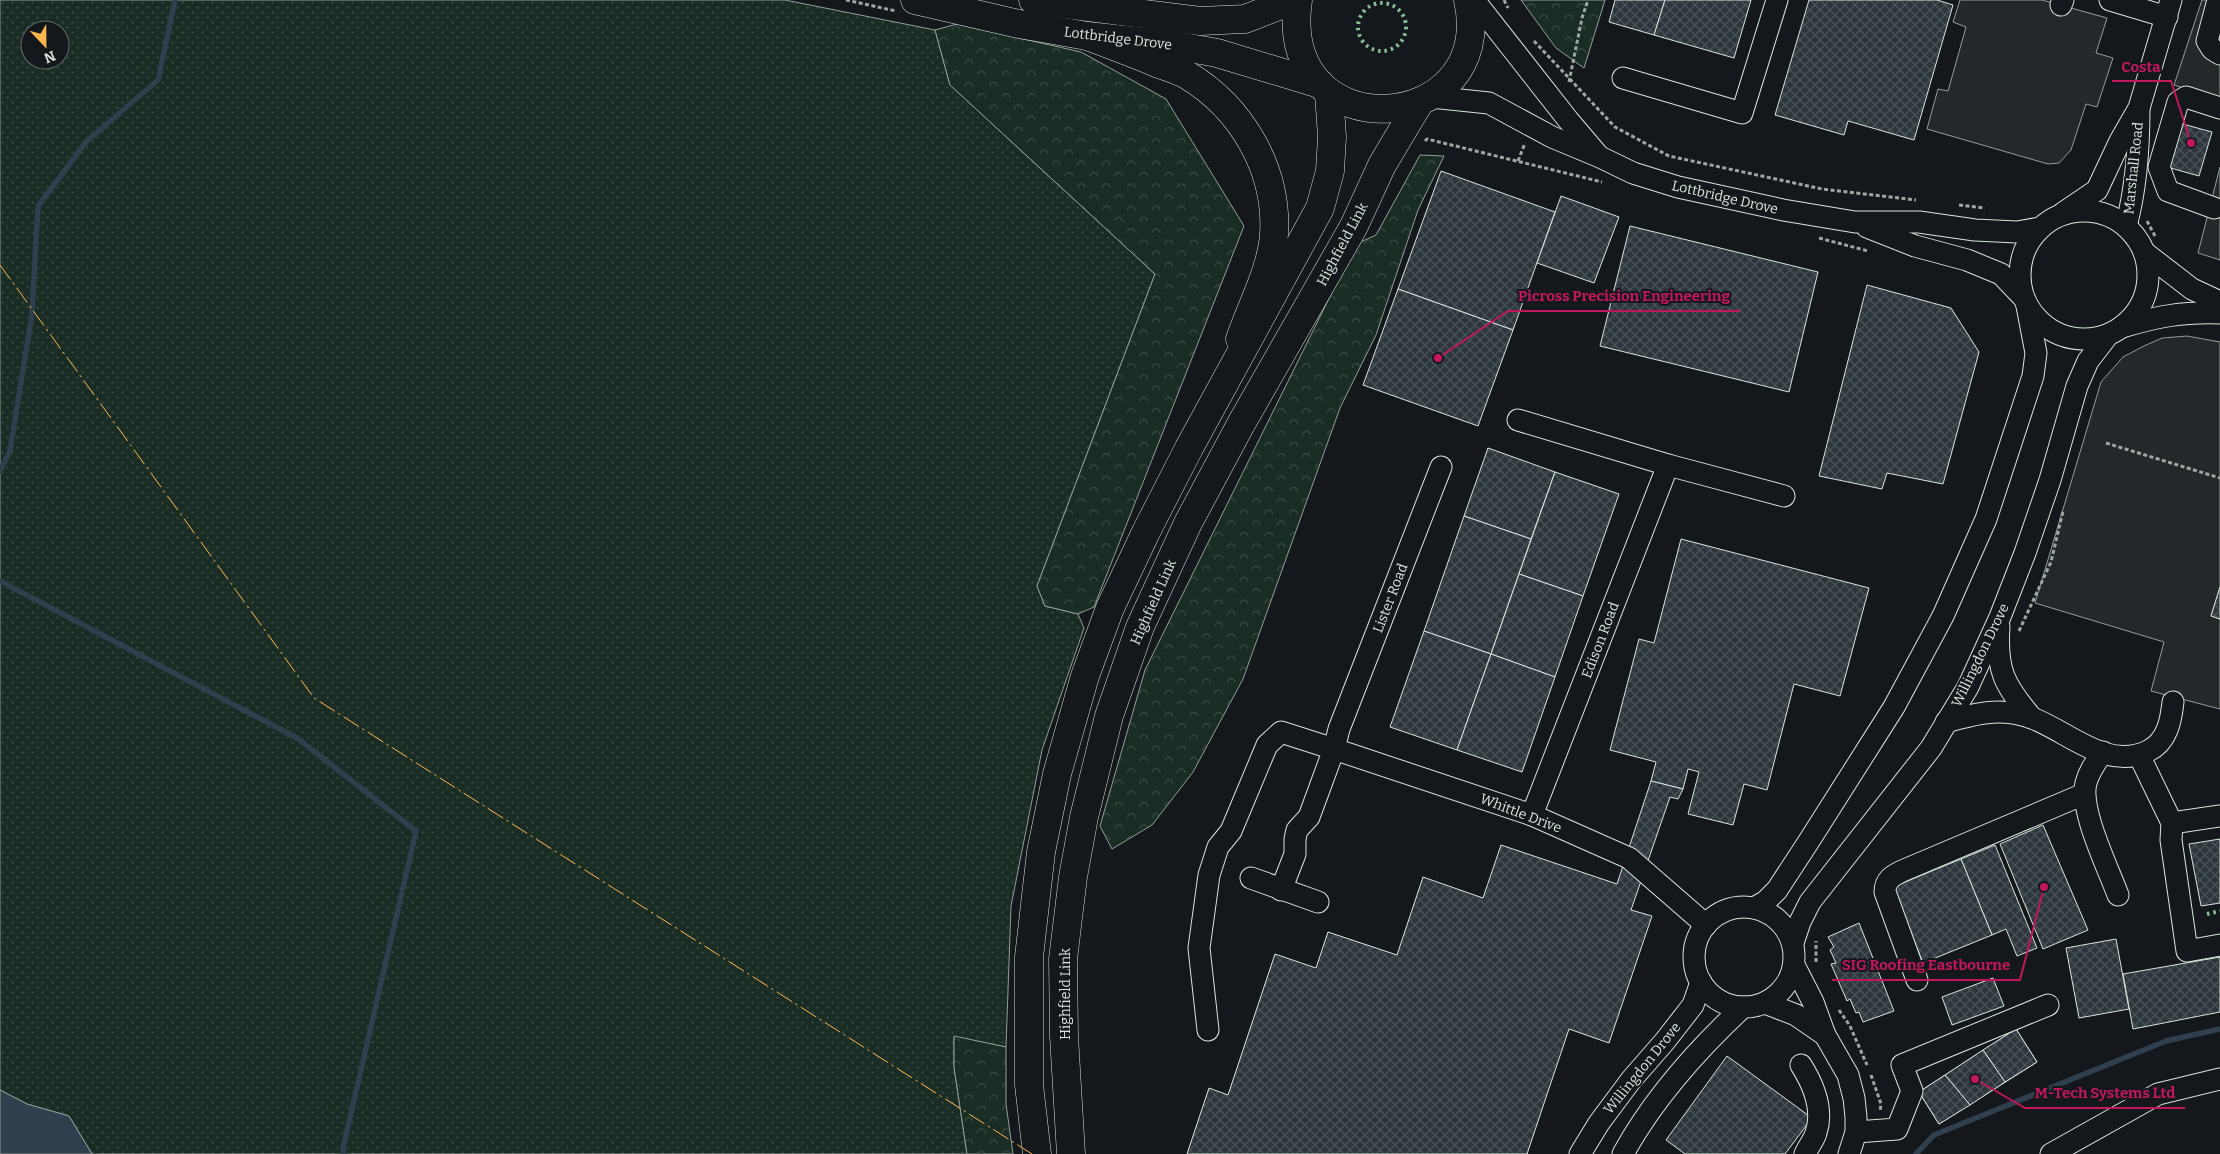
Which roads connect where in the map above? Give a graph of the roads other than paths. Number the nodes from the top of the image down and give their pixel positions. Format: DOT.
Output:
graph roads {
  1 [pos="916,0"];
  2 [pos="1034,0"];
  3 [pos="1296,0"];
  4 [pos="1468,0"];
  5 [pos="1474,0"];
  6 [pos="1777,0"];
  7 [pos="2110,0"];
  8 [pos="2218,0"];
  9 [pos="2169,8"];
  10 [pos="1087,36"];
  11 [pos="2220,54"];
  12 [pos="1623,78"];
  13 [pos="1324,88"];
  14 [pos="1425,100"];
  15 [pos="2139,108"];
  16 [pos="2220,108"];
  17 [pos="1600,157"];
  18 [pos="2214,208"];
  19 [pos="2061,215"];
  20 [pos="1855,222"];
  21 [pos="2126,226"];
  22 [pos="2040,228"];
  23 [pos="2150,245"];
  24 [pos="2024,301"];
  25 [pos="2220,302"];
  26 [pos="2220,313"];
  27 [pos="2115,331"];
  28 [pos="1227,377"];
  29 [pos="1518,420"];
  30 [pos="1668,465"];
  31 [pos="1441,468"];
  32 [pos="1784,496"];
  33 [pos="2000,617"];
  34 [pos="2173,702"];
  35 [pos="2032,718"];
  36 [pos="1946,722"];
  37 [pos="1336,739"];
  38 [pos="2103,752"];
  39 [pos="2139,755"];
  40 [pos="2084,794"];
  41 [pos="1532,814"];
  42 [pos="2220,816"];
  43 [pos="2172,823"];
  44 [pos="1251,878"];
  45 [pos="1281,890"];
  46 [pos="2118,895"];
  47 [pos="1318,902"];
  48 [pos="1754,908"];
  49 [pos="1706,926"];
  50 [pos="1793,943"];
  51 [pos="2220,945"];
  52 [pos="1794,965"];
  53 [pos="1917,980"];
  54 [pos="1700,982"];
  55 [pos="1764,1003"];
  56 [pos="2048,1005"];
  57 [pos="1743,1007"];
  58 [pos="1208,1030"];
  59 [pos="1825,1035"];
  60 [pos="1801,1065"];
  61 [pos="2220,1079"];
  62 [pos="1856,1132"];
  63 [pos="1037,1154"];
  64 [pos="1071,1154"];
  65 [pos="1580,1154"];
  66 [pos="1623,1154"];
  67 [pos="1804,1154"];
  68 [pos="1850,1154"];
  69 [pos="2051,1154"];
  1 -- 10 [label="main road, Lottbridge Drove"];
  2 -- 3 [label="main road, Lottbridge Drove"];
  3 -- 13 [label="main road"];
  4 -- 14 [label="main road"];
  5 -- 17 [label="street, Lottbridge Drove"];
  6 -- 12 [label="street"];
  7 -- 9 [label="street, Marshall Road"];
  8 -- 11 [label="street"];
  9 -- 15 [label="street, Marshall Road"];
  10 -- 13 [label="main road, Lottbridge Drove"];
  10 -- 28 [label="main road"];
  13 -- 14 [label="main road, Lottbridge Drove"];
  13 -- 28 [label="main road"];
  14 -- 17 [label="street, Lottbridge Drove"];
  14 -- 64 [label="main road, Highfield Link"];
  15 -- 19 [label="street, Marshall Road"];
  15 -- 21 [label="street, Marshall Road"];
  16 -- 18 [label="street"];
  17 -- 20 [label="street, Lottbridge Drove"];
  19 -- 21 [label="street"];
  19 -- 22 [label="street"];
  20 -- 22 [label="street, Lottbridge Drove"];
  20 -- 24 [label="street, Lottbridge Drove"];
  21 -- 23 [label="street"];
  22 -- 24 [label="street"];
  23 -- 25 [label="street"];
  23 -- 27 [label="street"];
  24 -- 27 [label="street"];
  24 -- 48 [label="street"];
  26 -- 27 [label="street"];
  27 -- 33 [label="street, Willingdon Drove"];
  28 -- 63 [label="main road"];
  29 -- 30 [label="street"];
  30 -- 32 [label="street"];
  30 -- 41 [label="street, Edison Road"];
  31 -- 37 [label="street, Lister Road"];
  33 -- 35 [label="street"];
  33 -- 36 [label="street, Willingdon Drove"];
  34 -- 39 [label="street"];
  35 -- 36 [label="street"];
  35 -- 38 [label="street"];
  36 -- 50 [label="street, Willingdon Drove"];
  37 -- 41 [label="street, Whittle Drive"];
  37 -- 45 [label="street, Lister Road"];
  37 -- 58 [label="street, Whittle Drive"];
  38 -- 39 [label="street"];
  38 -- 40 [label="street"];
  39 -- 43 [label="street"];
  40 -- 46 [label="street"];
  40 -- 53 [label="street"];
  41 -- 49 [label="street, Whittle Drive"];
  42 -- 43 [label="street"];
  43 -- 51 [label="street"];
  44 -- 45 [label="street"];
  45 -- 47 [label="street"];
  48 -- 49 [label="street"];
  48 -- 50 [label="street"];
  49 -- 54 [label="street"];
  50 -- 52 [label="street"];
  52 -- 55 [label="street"];
  52 -- 59 [label="street"];
  54 -- 57 [label="street"];
  54 -- 65 [label="street, Willingdon Drove"];
  55 -- 57 [label="street"];
  55 -- 59 [label="street"];
  56 -- 62 [label="street"];
  57 -- 66 [label="street"];
  59 -- 62 [label="street"];
  60 -- 67 [label="street"];
  61 -- 69 [label="street"];
  62 -- 68 [label="street"];
}
